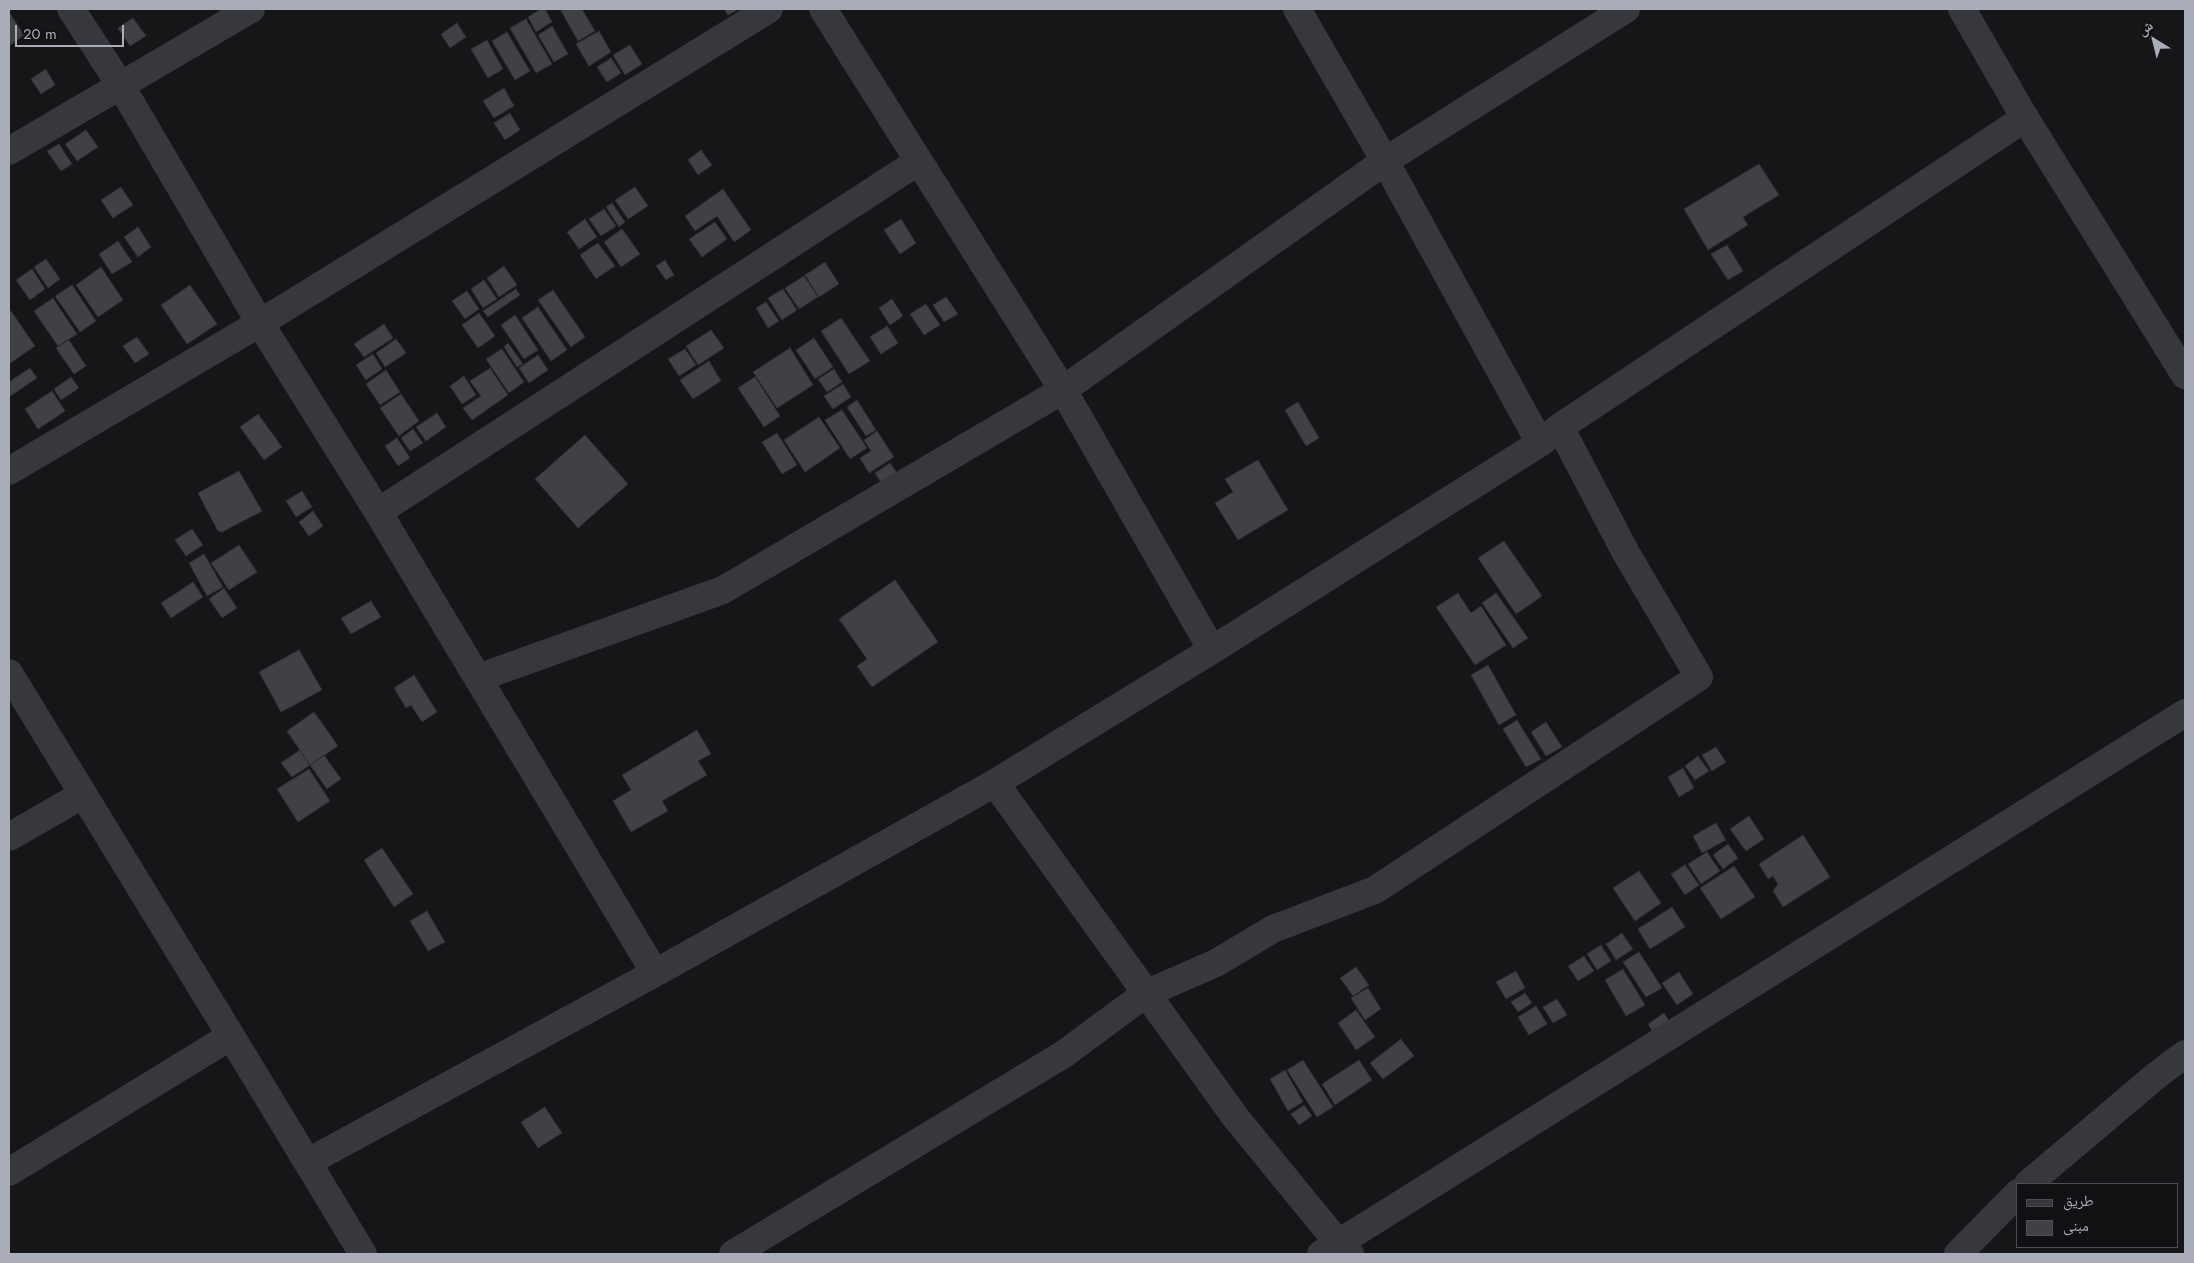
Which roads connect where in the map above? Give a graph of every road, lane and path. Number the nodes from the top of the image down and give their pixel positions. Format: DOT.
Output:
graph roads {
  1 [pos="71,9"];
  2 [pos="251,9"];
  3 [pos="769,9"];
  4 [pos="823,9"];
  5 [pos="1297,9"];
  6 [pos="1626,9"];
  7 [pos="1962,9"];
  8 [pos="121,86"];
  9 [pos="2025,118"];
  10 [pos="9,151"];
  11 [pos="919,161"];
  12 [pos="1385,161"];
  13 [pos="260,323"];
  14 [pos="2185,375"];
  15 [pos="1063,390"];
  16 [pos="1560,426"];
  17 [pos="1540,443"];
  18 [pos="9,471"];
  19 [pos="378,512"];
  20 [pos="1212,650"];
  21 [pos="9,673"];
  22 [pos="478,678"];
  23 [pos="2185,713"];
  24 [pos="995,783"];
  25 [pos="82,795"];
  26 [pos="9,837"];
  27 [pos="655,973"];
  28 [pos="1145,994"];
  29 [pos="231,1036"];
  30 [pos="2185,1054"];
  31 [pos="308,1162"];
  32 [pos="9,1172"];
  33 [pos="2029,1183"];
  34 [pos="2016,1195"];
  35 [pos="1337,1251"];
  36 [pos="363,1254"];
  37 [pos="733,1254"];
  38 [pos="1958,1254"];
  1 -- 8 [label="street"];
  2 -- 8 [label="street"];
  3 -- 13 [label="street"];
  4 -- 11 [label="street"];
  5 -- 12 [label="street"];
  6 -- 12 [label="street"];
  7 -- 9 [label="street"];
  8 -- 10 [label="street"];
  8 -- 13 [label="street"];
  9 -- 14 [label="street"];
  9 -- 16 [label="street"];
  11 -- 15 [label="street"];
  11 -- 19 [label="street"];
  12 -- 15 [label="street"];
  12 -- 17 [label="street"];
  13 -- 18 [label="street"];
  13 -- 19 [label="street"];
  15 -- 20 [label="street"];
  15 -- 22 [label="street"];
  16 -- 17 [label="street"];
  16 -- 28 [label="street"];
  17 -- 20 [label="street"];
  19 -- 22 [label="street"];
  20 -- 24 [label="street"];
  21 -- 25 [label="street"];
  22 -- 27 [label="street"];
  23 -- 35 [label="street"];
  24 -- 27 [label="street"];
  24 -- 28 [label="street"];
  25 -- 26 [label="street"];
  25 -- 29 [label="street"];
  27 -- 31 [label="street"];
  28 -- 35 [label="street"];
  28 -- 37 [label="street"];
  29 -- 31 [label="street"];
  29 -- 32 [label="street"];
  30 -- 33 [label="street"];
  31 -- 36 [label="street"];
  34 -- 38 [label="street"];
}
